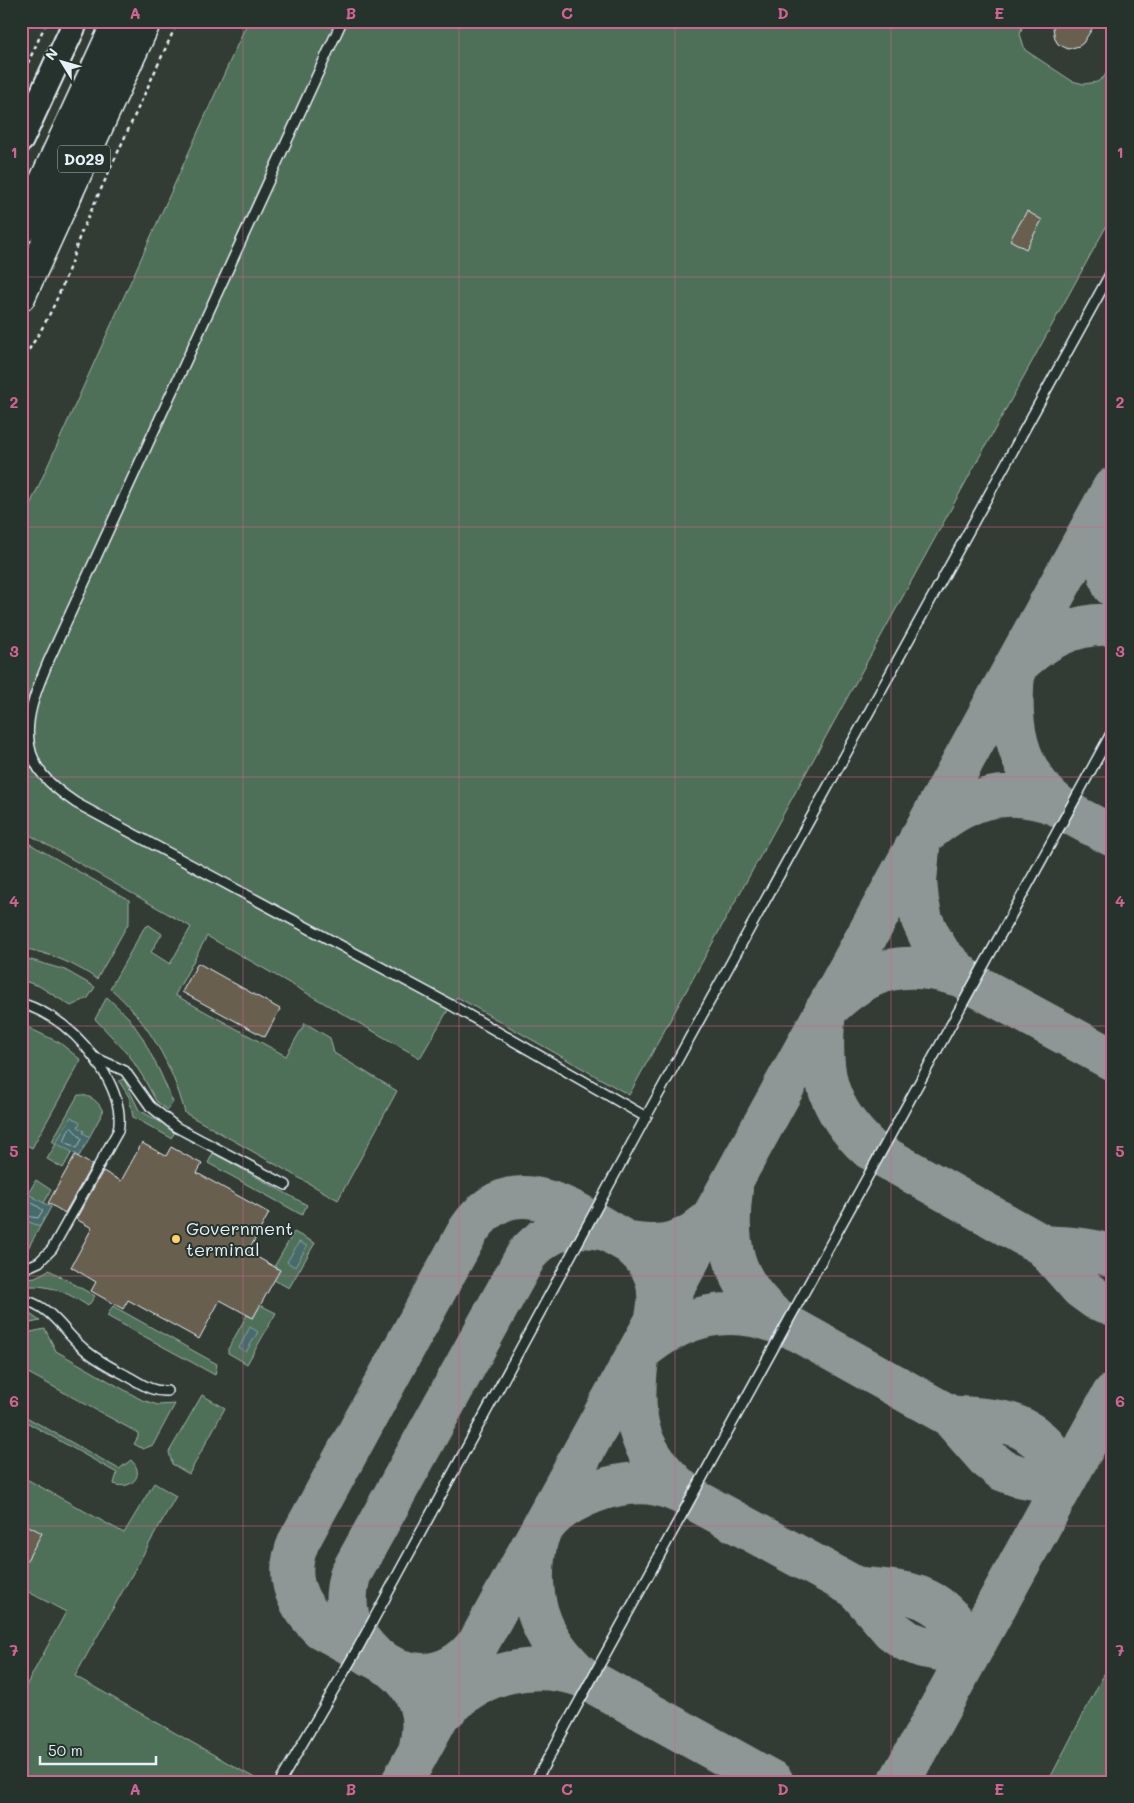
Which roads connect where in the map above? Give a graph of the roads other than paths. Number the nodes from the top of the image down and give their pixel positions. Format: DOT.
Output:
graph roads {
  1 [pos="76,21"];
  2 [pos="117,21"];
  3 [pos="147,21"];
  4 [pos="342,21"];
  5 [pos="21,140"];
  6 [pos="21,230"];
  7 [pos="1113,270"];
  8 [pos="21,297"];
  9 [pos="1113,730"];
  10 [pos="21,1003"];
  11 [pos="92,1056"];
  12 [pos="646,1117"];
  13 [pos="286,1185"];
  14 [pos="21,1270"];
  15 [pos="21,1299"];
  16 [pos="167,1391"];
  17 [pos="280,1782"];
  18 [pos="535,1782"];
  1 -- 5 [label="main road"];
  2 -- 6 [label="highway, D029"];
  3 -- 8 [label="highway, D029"];
  4 -- 12 [label="lane"];
  7 -- 12 [label="lane"];
  9 -- 18 [label="lane"];
  10 -- 11 [label="lane"];
  11 -- 13 [label="lane"];
  11 -- 14 [label="lane"];
  12 -- 17 [label="lane"];
  15 -- 16 [label="lane"];
}
